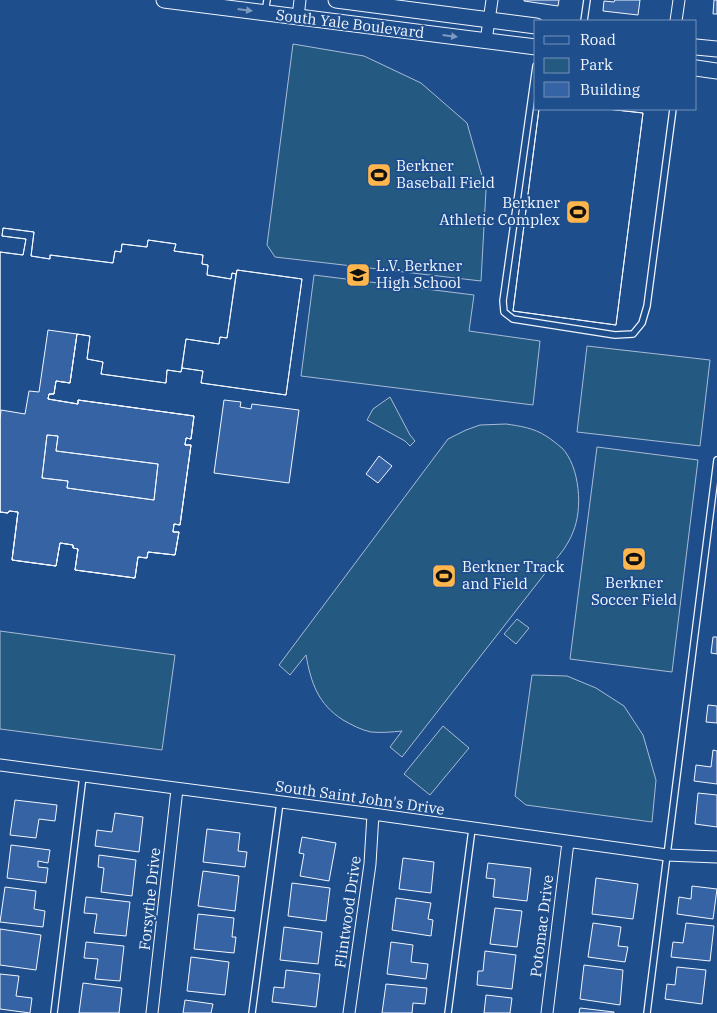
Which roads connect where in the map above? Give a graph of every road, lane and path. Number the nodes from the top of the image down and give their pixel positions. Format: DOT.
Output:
graph roads {
  1 [pos="164,0"];
  2 [pos="300,0"];
  3 [pos="336,0"];
  4 [pos="492,0"];
  5 [pos="587,0"];
  6 [pos="679,0"];
  7 [pos="397,4"];
  8 [pos="266,6"];
  9 [pos="298,17"];
  10 [pos="489,20"];
  11 [pos="584,20"];
  12 [pos="676,20"];
  13 [pos="534,26"];
  14 [pos="486,41"];
  15 [pos="534,47"];
  16 [pos="697,47"];
  17 [pos="717,50"];
  18 [pos="697,68"];
  19 [pos="717,71"];
  20 [pos="534,80"];
  21 [pos="673,110"];
  22 [pos="717,460"];
  23 [pos="0,765"];
  24 [pos="83,776"];
  25 [pos="177,789"];
  26 [pos="280,802"];
  27 [pos="373,814"];
  28 [pos="472,829"];
  29 [pos="568,842"];
  30 [pos="668,855"];
  31 [pos="717,857"];
  32 [pos="54,1013"];
  33 [pos="152,1013"];
  34 [pos="252,1013"];
  35 [pos="349,1013"];
  36 [pos="448,1013"];
  37 [pos="547,1013"];
  38 [pos="647,1013"];
  1 -- 8 [label="street, South Yale Boulevard, one-way"];
  2 -- 9 [label="street"];
  3 -- 7 [label="street, South Yale Boulevard"];
  4 -- 10 [label="street"];
  5 -- 11 [label="lane"];
  6 -- 12 [label="street"];
  7 -- 10 [label="street, South Yale Boulevard"];
  8 -- 9 [label="street, South Yale Boulevard"];
  9 -- 14 [label="street, South Yale Boulevard, one-way"];
  10 -- 13 [label="street, South Yale Boulevard"];
  10 -- 14 [label="street"];
  14 -- 15 [label="street, South Yale Boulevard"];
  16 -- 17 [label="street"];
  18 -- 19 [label="street"];
  20 -- 21 [label="lane"];
  22 -- 30 [label="lane"];
  23 -- 24 [label="street, South Saint John's Drive"];
  24 -- 25 [label="street, South Saint John's Drive"];
  24 -- 32 [label="lane"];
  25 -- 26 [label="street, South Saint John's Drive"];
  25 -- 33 [label="street, Forsythe Drive"];
  26 -- 27 [label="street, South Saint John's Drive"];
  26 -- 34 [label="lane"];
  27 -- 28 [label="street, South Saint John's Drive"];
  27 -- 35 [label="street, Flintwood Drive"];
  28 -- 29 [label="street, South Saint John's Drive"];
  28 -- 36 [label="lane"];
  29 -- 30 [label="street, South Saint John's Drive"];
  29 -- 37 [label="street, Potomac Drive"];
  30 -- 31 [label="street, South Saint John's Drive"];
  30 -- 38 [label="lane"];
}
